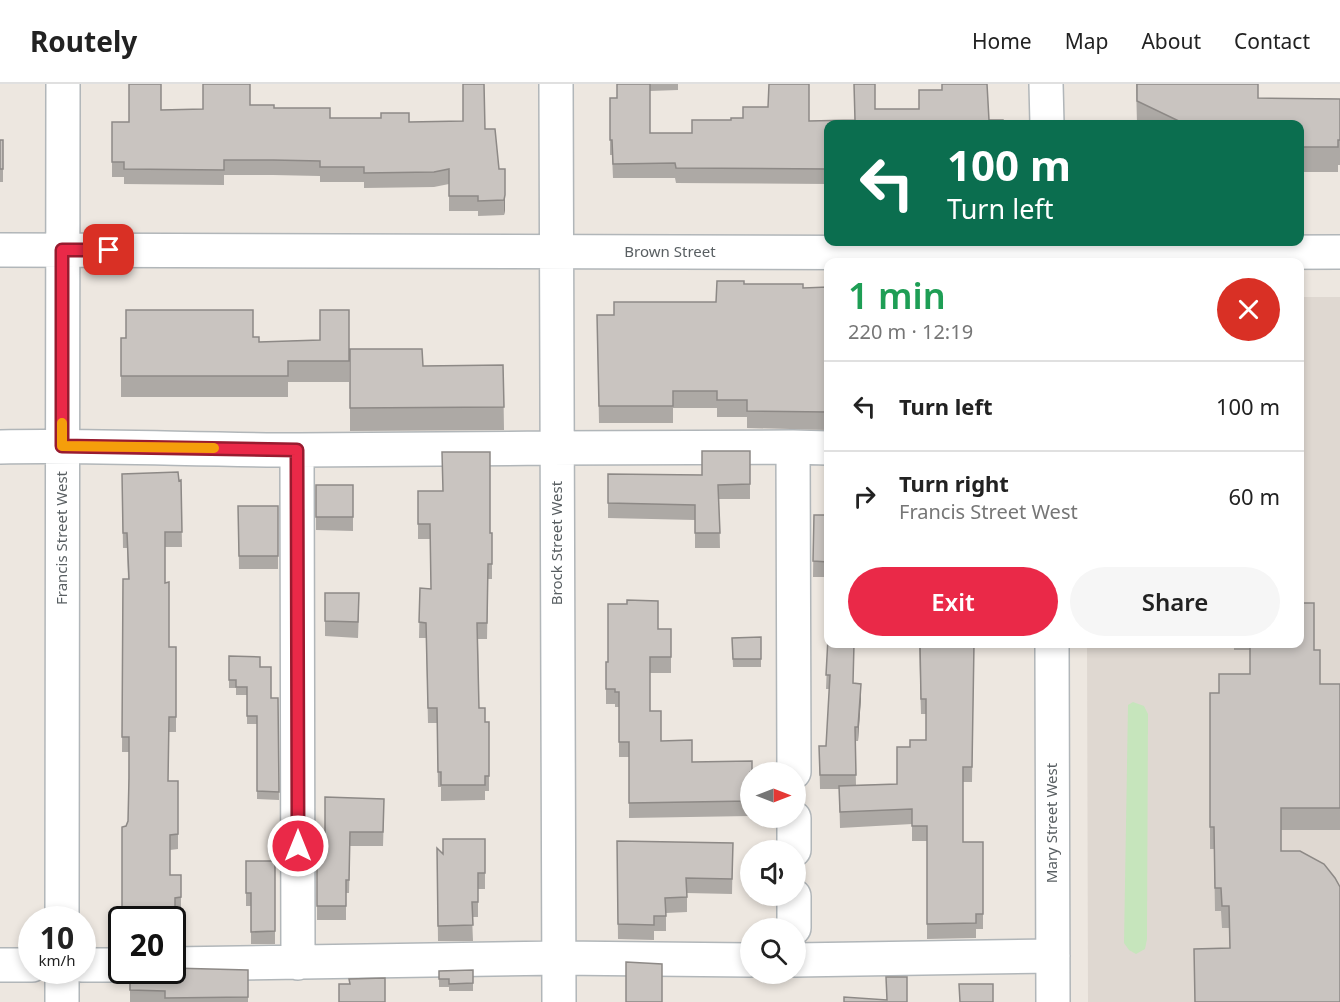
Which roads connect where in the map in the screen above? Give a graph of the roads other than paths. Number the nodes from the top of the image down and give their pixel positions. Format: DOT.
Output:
graph roads {
  1 [pos="63,84"];
  2 [pos="556,84"];
  3 [pos="1046,84"];
  4 [pos="1047,120"];
  5 [pos="0,250"];
  6 [pos="62,250"];
  7 [pos="557,251"];
  8 [pos="1050,252"];
  9 [pos="1340,252"];
  10 [pos="62,446"];
  11 [pos="0,447"];
  12 [pos="556,447"];
  13 [pos="793,447"];
  14 [pos="824,448"];
  15 [pos="297,450"];
  16 [pos="1052,648"];
  17 [pos="794,762"];
  18 [pos="62,906"];
  19 [pos="1053,956"];
  20 [pos="559,958"];
  21 [pos="740,960"];
  22 [pos="806,960"];
  23 [pos="298,963"];
  24 [pos="186,964"];
  25 [pos="0,965"];
  26 [pos="18,965"];
  27 [pos="62,984"];
  28 [pos="62,1002"];
  29 [pos="559,1002"];
  30 [pos="1053,1002"];
  1 -- 6 [label="street, Francis Street West"];
  2 -- 7 [label="street, Brock Street West"];
  3 -- 4 [label="street"];
  5 -- 6 [label="street, Brown Street"];
  6 -- 7 [label="street, Brown Street"];
  6 -- 10 [label="street, Francis Street West"];
  7 -- 8 [label="street, Brown Street"];
  7 -- 12 [label="street, Brock Street West"];
  8 -- 9 [label="street, Brown Street"];
  10 -- 11 [label="street"];
  10 -- 15 [label="street"];
  10 -- 18 [label="street, Francis Street West"];
  12 -- 13 [label="street"];
  12 -- 15 [label="street"];
  12 -- 20 [label="street, Brock Street West"];
  13 -- 14 [label="street"];
  13 -- 17 [label="street"];
  15 -- 23 [label="street"];
  16 -- 19 [label="street, Mary Street West"];
  19 -- 22 [label="street"];
  19 -- 30 [label="street, Mary Street West"];
  20 -- 21 [label="street"];
  20 -- 23 [label="street"];
  20 -- 29 [label="street, Brock Street West"];
  23 -- 24 [label="street"];
  25 -- 26 [label="street"];
  27 -- 28 [label="street"];
}
